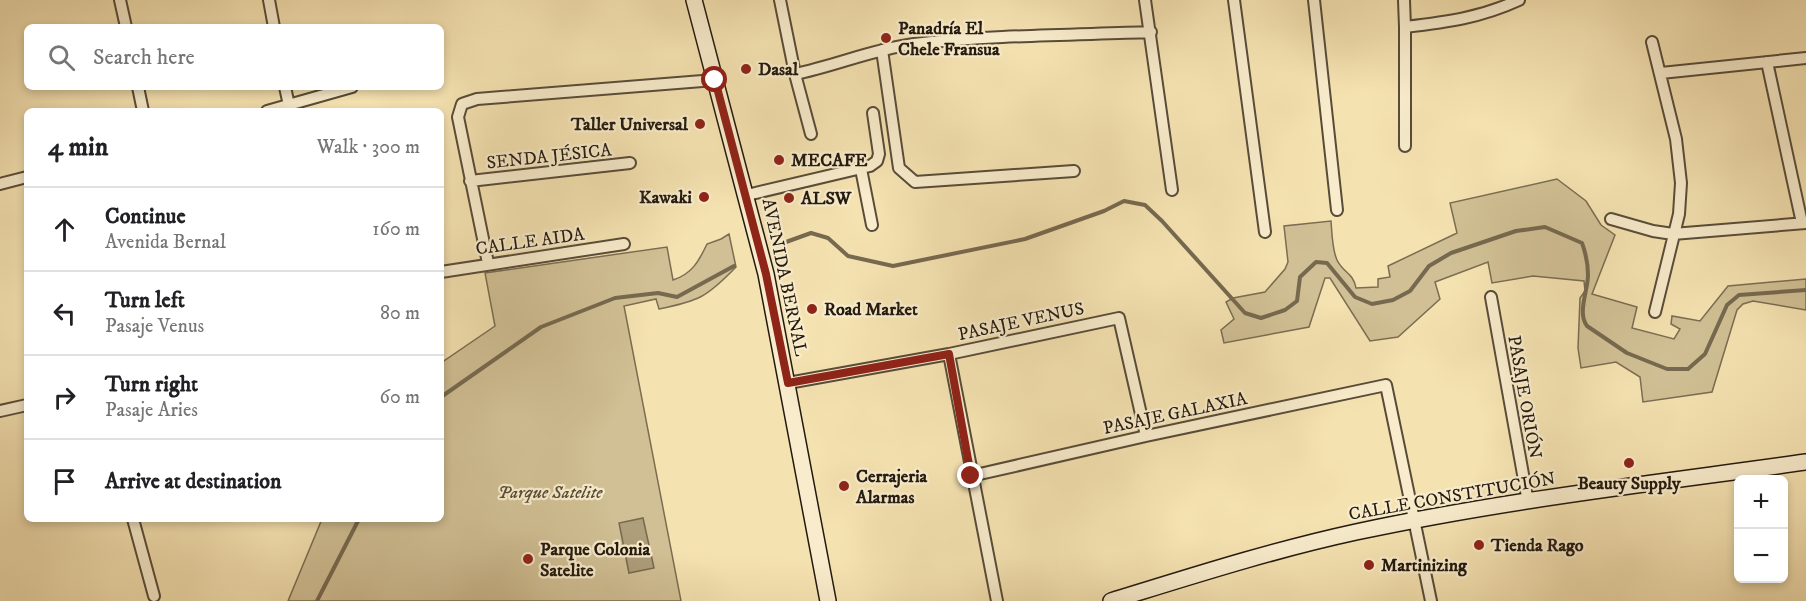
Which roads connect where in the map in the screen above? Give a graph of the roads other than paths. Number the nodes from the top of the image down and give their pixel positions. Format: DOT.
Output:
graph roads {
  1 [pos="120,0"];
  2 [pos="269,0"];
  3 [pos="693,0"];
  4 [pos="780,0"];
  5 [pos="1145,0"];
  6 [pos="1234,0"];
  7 [pos="1314,0"];
  8 [pos="1404,0"];
  9 [pos="1519,0"];
  10 [pos="125,24"];
  11 [pos="273,24"];
  12 [pos="1405,27"];
  13 [pos="1150,32"];
  14 [pos="1652,42"];
  15 [pos="882,50"];
  16 [pos="1806,58"];
  17 [pos="1767,62"];
  18 [pos="1661,73"];
  19 [pos="795,75"];
  20 [pos="715,80"];
  21 [pos="139,90"];
  22 [pos="286,90"];
  23 [pos="343,90"];
  24 [pos="142,108"];
  25 [pos="289,108"];
  26 [pos="873,114"];
  27 [pos="811,134"];
  28 [pos="1405,146"];
  29 [pos="630,164"];
  30 [pos="861,169"];
  31 [pos="1074,171"];
  32 [pos="24,178"];
  33 [pos="470,181"];
  34 [pos="0,184"];
  35 [pos="1172,190"];
  36 [pos="747,195"];
  37 [pos="1337,210"];
  38 [pos="1611,219"];
  39 [pos="1804,223"];
  40 [pos="872,225"];
  41 [pos="1265,232"];
  42 [pos="1673,234"];
  43 [pos="624,244"];
  44 [pos="488,263"];
  45 [pos="444,271"];
  46 [pos="1491,297"];
  47 [pos="1655,312"];
  48 [pos="949,354"];
  49 [pos="788,383"];
  50 [pos="24,406"];
  51 [pos="0,411"];
  52 [pos="1146,436"];
  53 [pos="1806,462"];
  54 [pos="971,476"];
  55 [pos="1528,502"];
  56 [pos="1416,520"];
  57 [pos="134,522"];
  58 [pos="154,596"];
  59 [pos="828,601"];
  60 [pos="997,601"];
  61 [pos="1111,601"];
  62 [pos="1431,601"];
  1 -- 10 [label="street"];
  2 -- 11 [label="street"];
  3 -- 20 [label="main road, AVENIDA BERNAL"];
  4 -- 19 [label="street"];
  5 -- 13 [label="street"];
  6 -- 41 [label="street"];
  7 -- 37 [label="street"];
  8 -- 12 [label="street"];
  9 -- 12 [label="street"];
  12 -- 28 [label="street"];
  13 -- 15 [label="street"];
  13 -- 35 [label="street"];
  14 -- 18 [label="street"];
  15 -- 19 [label="street"];
  15 -- 31 [label="street"];
  16 -- 17 [label="street"];
  17 -- 18 [label="street"];
  17 -- 39 [label="street"];
  18 -- 42 [label="street"];
  19 -- 27 [label="street"];
  20 -- 33 [label="street"];
  20 -- 36 [label="main road, AVENIDA BERNAL"];
  21 -- 24 [label="street"];
  22 -- 25 [label="street"];
  23 -- 25 [label="street"];
  26 -- 30 [label="street"];
  29 -- 33 [label="street, SENDA JÉSICA"];
  30 -- 36 [label="street"];
  30 -- 40 [label="street"];
  32 -- 34 [label="street"];
  33 -- 44 [label="street"];
  36 -- 49 [label="main road, AVENIDA BERNAL"];
  38 -- 42 [label="street"];
  39 -- 42 [label="street"];
  42 -- 47 [label="street"];
  43 -- 44 [label="street, CALLE AIDA"];
  44 -- 45 [label="street, CALLE AIDA"];
  46 -- 55 [label="street, PASAJE ORIÓN"];
  48 -- 49 [label="street, PASAJE VENUS"];
  48 -- 52 [label="street, PASAJE VENUS"];
  48 -- 54 [label="street"];
  49 -- 59 [label="main road, AVENIDA BERNAL"];
  50 -- 51 [label="street"];
  52 -- 54 [label="street, PASAJE GALAXIA"];
  52 -- 56 [label="street, PASAJE GALAXIA"];
  53 -- 55 [label="main road, CALLE CONSTITUCIÓN"];
  54 -- 60 [label="street"];
  55 -- 56 [label="main road, CALLE CONSTITUCIÓN"];
  56 -- 61 [label="main road, CALLE CONSTITUCIÓN"];
  56 -- 62 [label="street"];
  57 -- 58 [label="street"];
}
